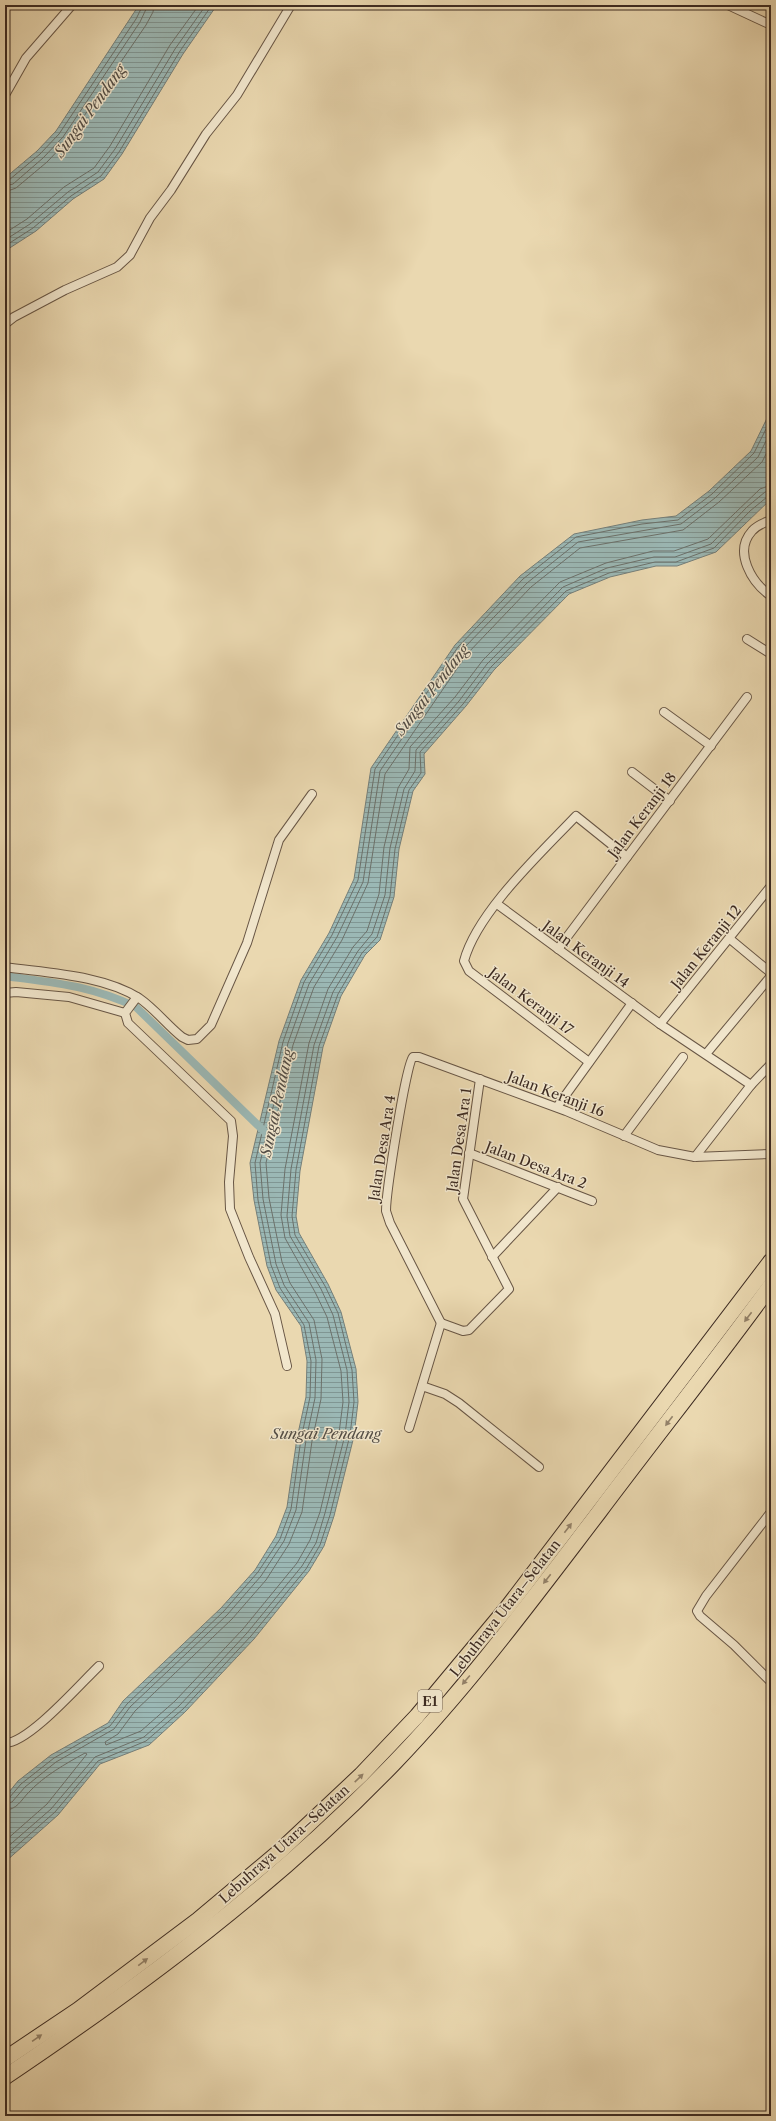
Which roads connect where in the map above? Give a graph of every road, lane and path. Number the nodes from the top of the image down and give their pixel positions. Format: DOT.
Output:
graph roads {
  1 [pos="72,5"];
  2 [pos="291,5"];
  3 [pos="728,5"];
  4 [pos="771,25"];
  5 [pos="5,95"];
  6 [pos="5,324"];
  7 [pos="771,520"];
  8 [pos="771,596"];
  9 [pos="747,640"];
  10 [pos="771,654"];
  11 [pos="747,697"];
  12 [pos="664,712"];
  13 [pos="711,746"];
  14 [pos="632,772"];
  15 [pos="312,794"];
  16 [pos="670,800"];
  17 [pos="627,857"];
  18 [pos="771,886"];
  19 [pos="497,904"];
  20 [pos="730,939"];
  21 [pos="558,948"];
  22 [pos="5,967"];
  23 [pos="771,972"];
  24 [pos="771,976"];
  25 [pos="5,994"];
  26 [pos="135,1000"];
  27 [pos="632,1003"];
  28 [pos="126,1012"];
  29 [pos="660,1024"];
  30 [pos="706,1054"];
  31 [pos="683,1057"];
  32 [pos="410,1061"];
  33 [pos="589,1062"];
  34 [pos="771,1064"];
  35 [pos="480,1079"];
  36 [pos="751,1085"];
  37 [pos="557,1107"];
  38 [pos="624,1136"];
  39 [pos="469,1153"];
  40 [pos="771,1154"];
  41 [pos="695,1157"];
  42 [pos="558,1187"];
  43 [pos="592,1201"];
  44 [pos="492,1257"];
  45 [pos="771,1261"];
  46 [pos="771,1286"];
  47 [pos="441,1322"];
  48 [pos="287,1366"];
  49 [pos="422,1386"];
  50 [pos="409,1428"];
  51 [pos="539,1467"];
  52 [pos="771,1512"];
  53 [pos="99,1666"];
  54 [pos="771,1682"];
  55 [pos="5,1743"];
  56 [pos="5,2060"];
  57 [pos="5,2077"];
  1 -- 5 [label="street"];
  2 -- 6 [label="street"];
  3 -- 4 [label="street"];
  7 -- 8 [label="street"];
  9 -- 10 [label="street"];
  11 -- 13 [label="street, Jalan Keranji 18"];
  12 -- 13 [label="street"];
  13 -- 16 [label="street, Jalan Keranji 18"];
  14 -- 16 [label="street"];
  15 -- 26 [label="street"];
  16 -- 17 [label="street, Jalan Keranji 18"];
  17 -- 19 [label="street"];
  17 -- 21 [label="street, Jalan Keranji 18"];
  18 -- 20 [label="street, Jalan Keranji 12"];
  19 -- 21 [label="street, Jalan Keranji 14"];
  19 -- 33 [label="street, Jalan Keranji 17"];
  20 -- 23 [label="street"];
  20 -- 29 [label="street, Jalan Keranji 12"];
  21 -- 27 [label="street, Jalan Keranji 14"];
  22 -- 26 [label="street"];
  24 -- 30 [label="street"];
  25 -- 28 [label="street"];
  26 -- 28 [label="street"];
  27 -- 29 [label="street, Jalan Keranji 14"];
  27 -- 33 [label="street"];
  28 -- 48 [label="street"];
  29 -- 30 [label="street, Jalan Keranji 14"];
  30 -- 36 [label="street, Jalan Keranji 14"];
  31 -- 38 [label="street"];
  32 -- 35 [label="street, Jalan Keranji 16"];
  32 -- 47 [label="street, Jalan Desa Ara 4"];
  33 -- 37 [label="street"];
  34 -- 36 [label="street"];
  35 -- 37 [label="street, Jalan Keranji 16"];
  35 -- 39 [label="street, Jalan Desa Ara 1"];
  36 -- 41 [label="street"];
  37 -- 38 [label="street, Jalan Keranji 16"];
  38 -- 41 [label="street, Jalan Keranji 16"];
  39 -- 42 [label="street, Jalan Desa Ara 2"];
  39 -- 44 [label="street, Jalan Desa Ara 1"];
  40 -- 41 [label="street, Jalan Keranji 16"];
  42 -- 43 [label="street, Jalan Desa Ara 2"];
  42 -- 44 [label="street"];
  44 -- 47 [label="street, Jalan Desa Ara 1"];
  56 -- 45 [label="highway, Lebuhraya Utara–Selatan / E1, one-way"];
  46 -- 57 [label="highway, Lebuhraya Utara–Selatan / E1, one-way"];
  47 -- 49 [label="street"];
  49 -- 50 [label="street"];
  49 -- 51 [label="street"];
  52 -- 54 [label="street"];
  53 -- 55 [label="street"];
}
